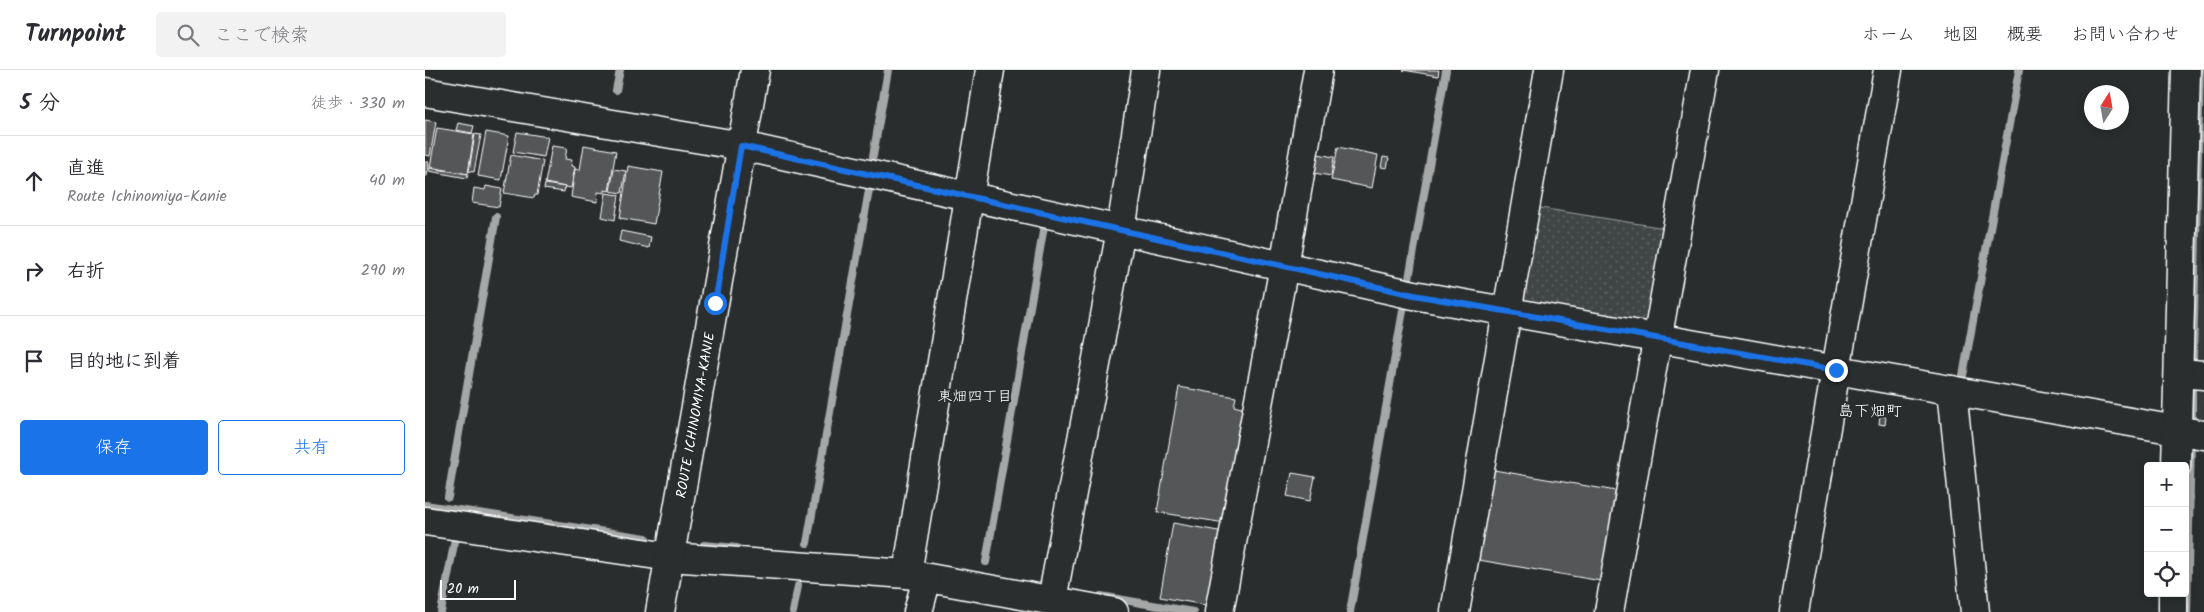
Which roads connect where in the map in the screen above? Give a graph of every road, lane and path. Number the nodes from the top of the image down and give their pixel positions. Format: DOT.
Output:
graph roads {
  1 [pos="755,70"];
  2 [pos="990,70"];
  3 [pos="1146,70"];
  4 [pos="1318,70"];
  5 [pos="1549,70"];
  6 [pos="1705,70"];
  7 [pos="1888,70"];
  8 [pos="2186,70"];
  9 [pos="425,92"];
  10 [pos="741,146"];
  11 [pos="970,196"];
  12 [pos="1121,230"];
  13 [pos="1284,266"];
  14 [pos="1507,311"];
  15 [pos="1658,338"];
  16 [pos="1836,370"];
  17 [pos="2191,374"];
  18 [pos="1951,390"];
  19 [pos="2177,430"];
  20 [pos="2204,435"];
  21 [pos="2176,462"];
  22 [pos="425,521"];
  23 [pos="671,557"];
  24 [pos="917,576"];
  25 [pos="2173,597"];
  26 [pos="1052,600"];
  27 [pos="660,612"];
  28 [pos="919,612"];
  29 [pos="1114,612"];
  30 [pos="1219,612"];
  31 [pos="1455,612"];
  32 [pos="1609,612"];
  33 [pos="1794,612"];
  34 [pos="1975,612"];
  35 [pos="2173,612"];
  1 -- 10 [label="street, ROUTE ICHINOMIYA-KANIE"];
  2 -- 11 [label="street"];
  3 -- 12 [label="street"];
  4 -- 13 [label="street"];
  5 -- 14 [label="street"];
  6 -- 15 [label="street"];
  7 -- 16 [label="street"];
  8 -- 17 [label="street"];
  9 -- 10 [label="street"];
  10 -- 11 [label="street"];
  10 -- 23 [label="street, ROUTE ICHINOMIYA-KANIE"];
  11 -- 12 [label="street"];
  11 -- 24 [label="street"];
  12 -- 13 [label="street"];
  12 -- 26 [label="street"];
  13 -- 14 [label="street"];
  13 -- 30 [label="street"];
  14 -- 15 [label="street"];
  14 -- 31 [label="street"];
  15 -- 16 [label="street"];
  15 -- 32 [label="street"];
  16 -- 18 [label="street"];
  16 -- 33 [label="street"];
  17 -- 19 [label="street"];
  18 -- 19 [label="street"];
  18 -- 34 [label="street"];
  19 -- 20 [label="street"];
  19 -- 21 [label="street"];
  22 -- 23 [label="street"];
  23 -- 24 [label="street"];
  23 -- 27 [label="street, ROUTE ICHINOMIYA-KANIE"];
  24 -- 26 [label="street"];
  24 -- 28 [label="street"];
  25 -- 35 [label="street"];
  26 -- 29 [label="street"];
}
